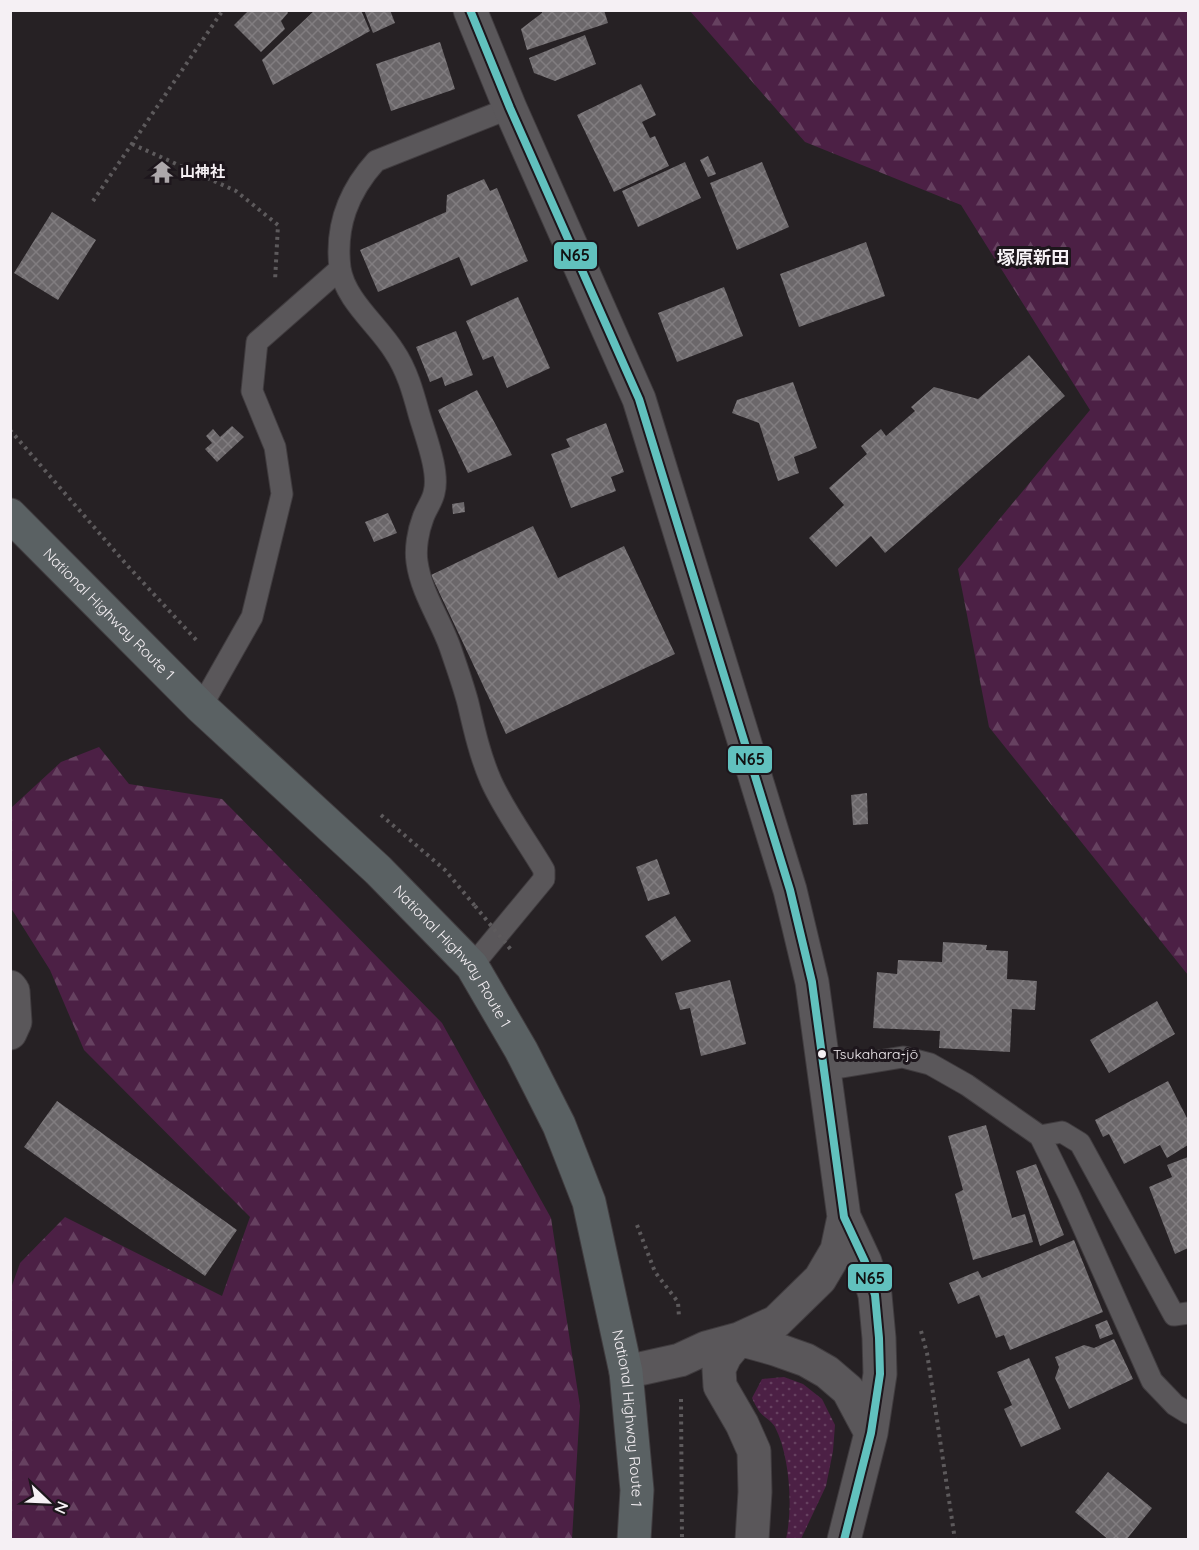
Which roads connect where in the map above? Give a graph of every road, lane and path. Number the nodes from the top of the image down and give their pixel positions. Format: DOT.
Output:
graph roads {
  1 [pos="223,10"];
  2 [pos="470,10"];
  3 [pos="510,108"];
  4 [pos="132,144"];
  5 [pos="93,201"];
  6 [pos="340,269"];
  7 [pos="275,284"];
  8 [pos="10,515"];
  9 [pos="201,707"];
  10 [pos="475,906"];
  11 [pos="512,951"];
  12 [pos="472,966"];
  13 [pos="10,987"];
  14 [pos="10,1033"];
  15 [pos="824,1070"];
  16 [pos="1040,1136"];
  17 [pos="844,1217"];
  18 [pos="1188,1313"];
  19 [pos="739,1339"];
  20 [pos="680,1360"];
  21 [pos="626,1372"];
  22 [pos="720,1386"];
  23 [pos="1188,1413"];
  24 [pos="871,1433"];
  25 [pos="634,1539"];
  26 [pos="752,1539"];
  27 [pos="844,1539"];
  1 -- 4 [label="path"];
  2 -- 3 [label="street"];
  3 -- 6 [label="lane"];
  3 -- 15 [label="street"];
  4 -- 5 [label="path"];
  4 -- 7 [label="path"];
  6 -- 9 [label="lane"];
  6 -- 12 [label="lane"];
  8 -- 9 [label="highway, National Highway Route 1"];
  9 -- 12 [label="highway, National Highway Route 1"];
  10 -- 11 [label="path, bridge"];
  12 -- 21 [label="highway, National Highway Route 1"];
  13 -- 14 [label="street"];
  15 -- 16 [label="lane"];
  15 -- 17 [label="street"];
  16 -- 18 [label="lane"];
  16 -- 23 [label="lane"];
  17 -- 19 [label="street"];
  17 -- 24 [label="street"];
  19 -- 20 [label="street"];
  19 -- 22 [label="street"];
  19 -- 24 [label="street"];
  20 -- 21 [label="street"];
  20 -- 22 [label="street"];
  21 -- 25 [label="highway, National Highway Route 1"];
  22 -- 26 [label="street"];
  24 -- 27 [label="street"];
}
